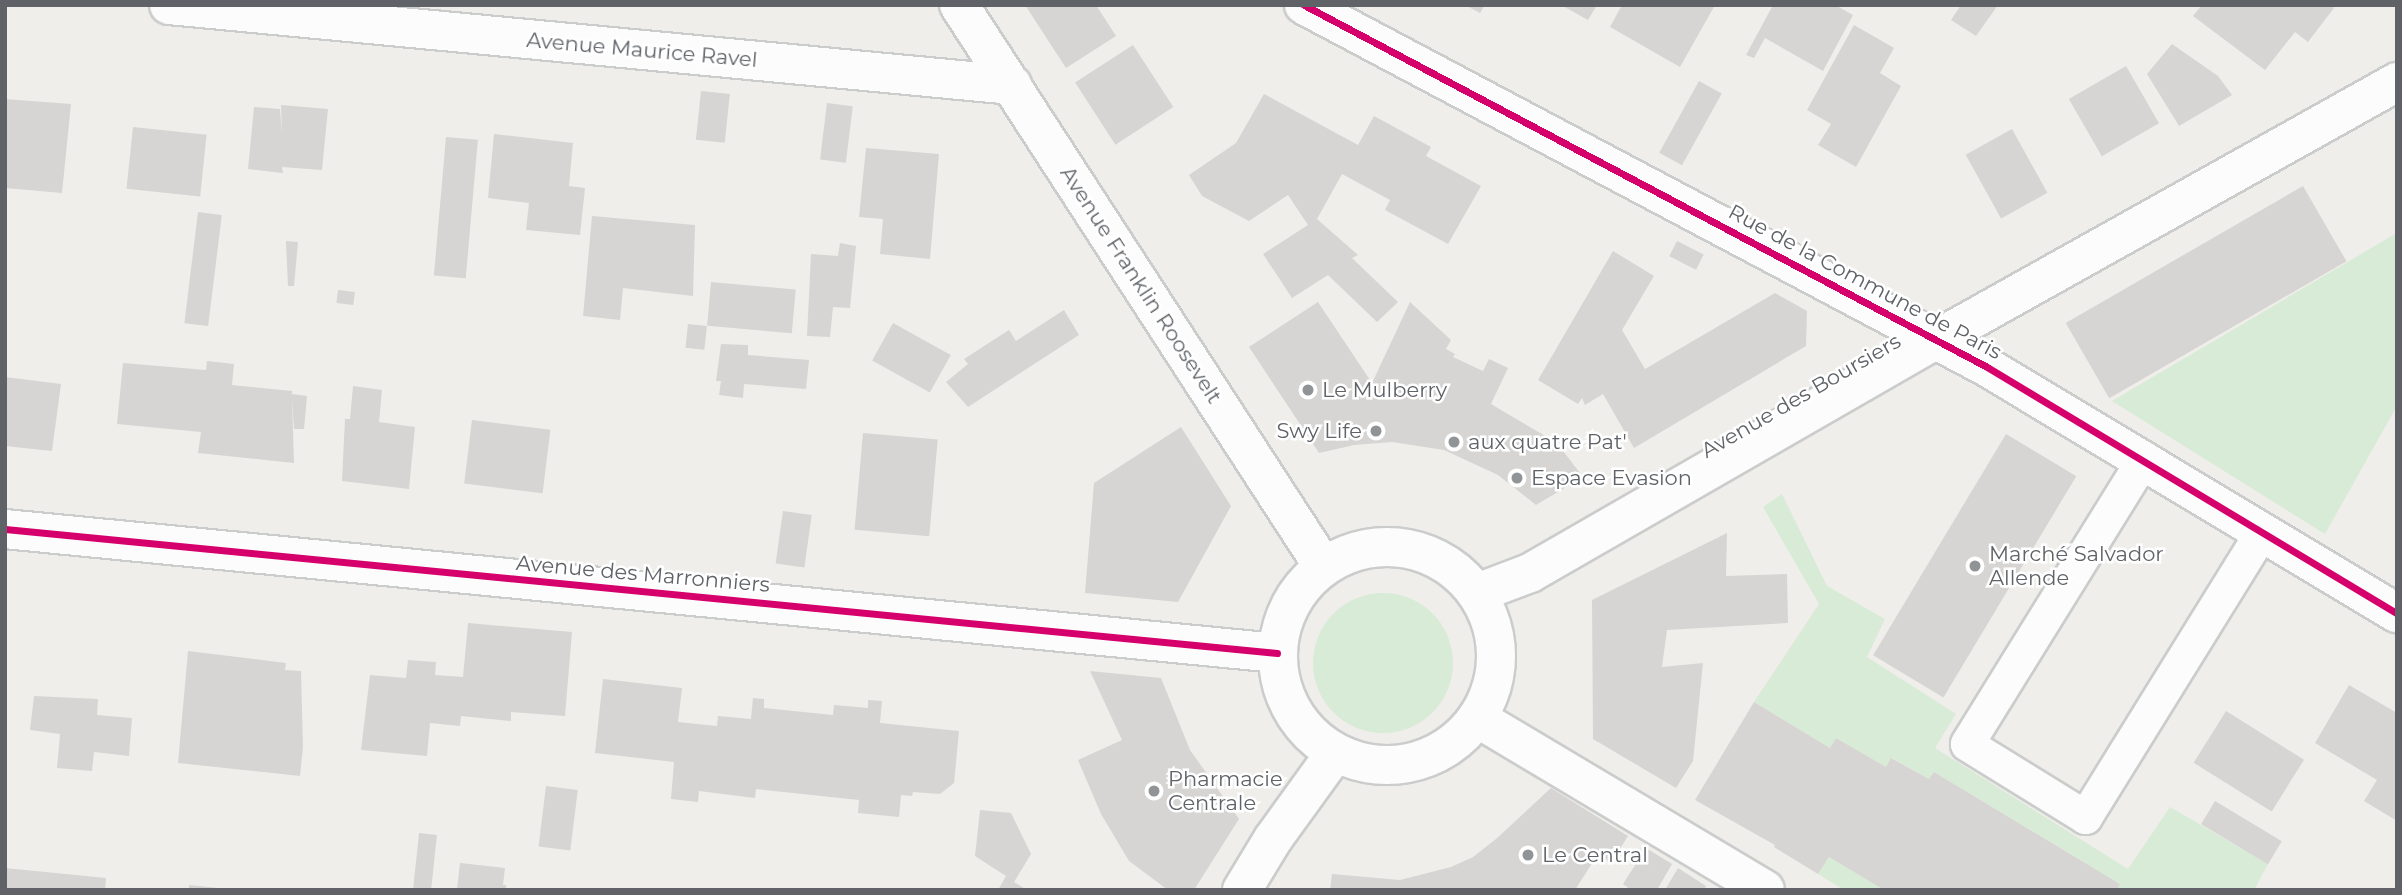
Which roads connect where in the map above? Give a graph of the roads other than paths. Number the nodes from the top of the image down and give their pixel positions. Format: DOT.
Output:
graph roads {
  1 [pos="169,5"];
  2 [pos="959,5"];
  3 [pos="1304,5"];
  4 [pos="2397,82"];
  5 [pos="1012,85"];
  6 [pos="1937,339"];
  7 [pos="2144,458"];
  8 [pos="5,529"];
  9 [pos="2262,532"];
  10 [pos="1322,566"];
  11 [pos="1477,593"];
  12 [pos="2397,613"];
  13 [pos="1276,653"];
  14 [pos="1477,718"];
  15 [pos="1335,753"];
  16 [pos="1242,890"];
  17 [pos="1765,890"];
  1 -- 5 [label="street, Avenue Maurice Ravel"];
  2 -- 5 [label="street, Avenue Franklin Roosevelt"];
  3 -- 6 [label="street, Rue de la Commune de Paris"];
  4 -- 6 [label="street, Avenue des Boursiers"];
  5 -- 10 [label="street, Avenue Franklin Roosevelt"];
  6 -- 7 [label="street, Rue de la Commune de Paris"];
  6 -- 11 [label="street, Avenue des Boursiers"];
  7 -- 9 [label="street, Rue de la Commune de Paris"];
  7 -- 9 [label="lane"];
  8 -- 13 [label="street, Avenue des Marronniers"];
  9 -- 12 [label="street, Rue de la Commune de Paris"];
  10 -- 11 [label="street"];
  10 -- 13 [label="street"];
  11 -- 14 [label="street"];
  13 -- 15 [label="street"];
  14 -- 15 [label="street"];
  14 -- 17 [label="street"];
  15 -- 16 [label="street"];
}
